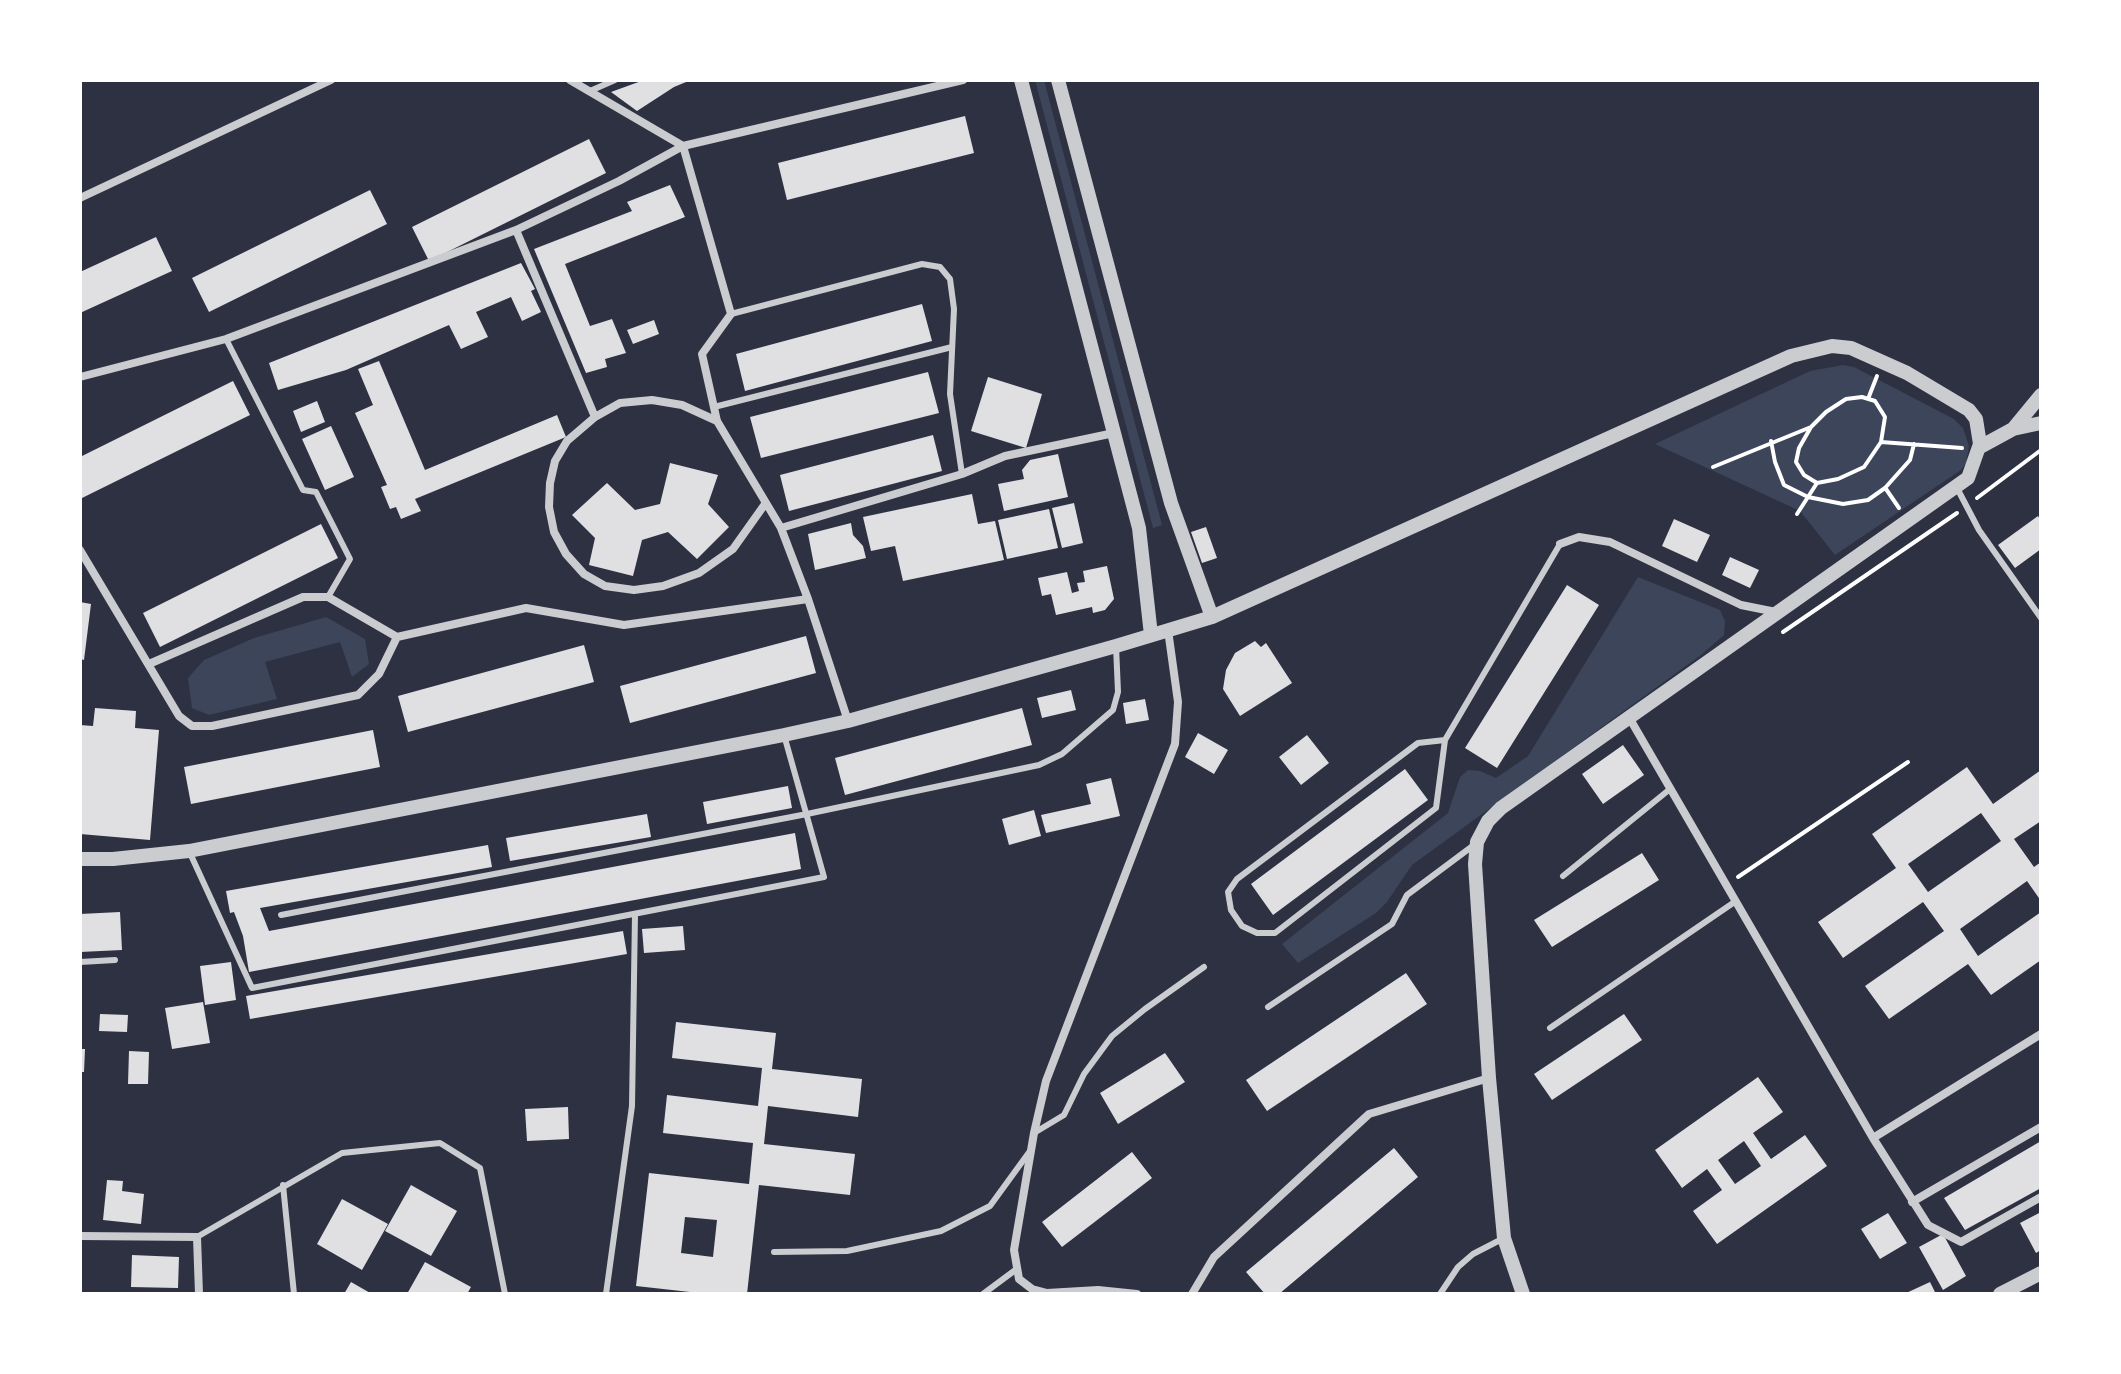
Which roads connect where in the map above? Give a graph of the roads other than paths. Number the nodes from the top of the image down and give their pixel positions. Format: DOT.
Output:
graph roads {
  1 [pos="331,80"];
  2 [pos="570,80"];
  3 [pos="615,80"];
  4 [pos="963,80"];
  5 [pos="1021,80"];
  6 [pos="1058,80"];
  7 [pos="590,91"];
  8 [pos="683,146"];
  9 [pos="80,198"];
  10 [pos="516,230"];
  11 [pos="731,314"];
  12 [pos="226,339"];
  13 [pos="952,347"];
  14 [pos="80,377"];
  15 [pos="2041,395"];
  16 [pos="714,407"];
  17 [pos="595,417"];
  18 [pos="717,421"];
  19 [pos="2041,423"];
  20 [pos="2013,429"];
  21 [pos="1116,432"];
  22 [pos="1975,448"];
  23 [pos="962,474"];
  24 [pos="1957,488"];
  25 [pos="765,504"];
  26 [pos="781,528"];
  27 [pos="1560,544"];
  28 [pos="80,550"];
  29 [pos="328,597"];
  30 [pos="808,599"];
  31 [pos="1777,612"];
  32 [pos="1212,617"];
  33 [pos="2041,618"];
  34 [pos="1168,630"];
  35 [pos="1151,635"];
  36 [pos="397,637"];
  37 [pos="1116,646"];
  38 [pos="149,664"];
  39 [pos="1630,719"];
  40 [pos="848,721"];
  41 [pos="784,735"];
  42 [pos="1445,740"];
  43 [pos="1670,789"];
  44 [pos="807,814"];
  45 [pos="1477,842"];
  46 [pos="189,851"];
  47 [pos="80,859"];
  48 [pos="1563,876"];
  49 [pos="1736,901"];
  50 [pos="635,914"];
  51 [pos="281,915"];
  52 [pos="115,960"];
  53 [pos="80,962"];
  54 [pos="1204,967"];
  55 [pos="1268,1007"];
  56 [pos="1550,1028"];
  57 [pos="2041,1034"];
  58 [pos="1489,1078"];
  59 [pos="2041,1127"];
  60 [pos="1034,1133"];
  61 [pos="1873,1138"];
  62 [pos="1030,1151"];
  63 [pos="283,1185"];
  64 [pos="2041,1197"];
  65 [pos="1912,1202"];
  66 [pos="80,1236"];
  67 [pos="197,1237"];
  68 [pos="1504,1238"];
  69 [pos="774,1252"];
  70 [pos="1018,1268"];
  71 [pos="2041,1273"];
  72 [pos="199,1294"];
  73 [pos="294,1294"];
  74 [pos="505,1294"];
  75 [pos="606,1294"];
  76 [pos="983,1294"];
  77 [pos="1137,1294"];
  78 [pos="1192,1294"];
  79 [pos="1440,1294"];
  80 [pos="1523,1294"];
  81 [pos="2000,1294"];
  1 -- 9 [label="street"];
  2 -- 7 [label="street"];
  3 -- 7 [label="lane"];
  4 -- 8 [label="street"];
  5 -- 21 [label="street"];
  6 -- 32 [label="street"];
  7 -- 8 [label="street"];
  8 -- 10 [label="street"];
  8 -- 11 [label="street"];
  10 -- 12 [label="street"];
  10 -- 17 [label="street"];
  11 -- 13 [label="lane"];
  11 -- 16 [label="street"];
  12 -- 14 [label="street"];
  12 -- 29 [label="lane"];
  13 -- 16 [label="lane"];
  13 -- 23 [label="lane"];
  15 -- 20 [label="street"];
  16 -- 18 [label="street"];
  17 -- 18 [label="street"];
  17 -- 25 [label="street"];
  18 -- 25 [label="street"];
  19 -- 20 [label="street"];
  20 -- 22 [label="street"];
  21 -- 23 [label="street"];
  21 -- 35 [label="street"];
  22 -- 24 [label="street"];
  22 -- 32 [label="street"];
  23 -- 26 [label="street"];
  24 -- 31 [label="street"];
  24 -- 33 [label="lane"];
  25 -- 26 [label="street"];
  26 -- 30 [label="street"];
  27 -- 31 [label="street"];
  27 -- 42 [label="lane"];
  28 -- 38 [label="street"];
  29 -- 36 [label="street"];
  29 -- 38 [label="street"];
  30 -- 36 [label="street"];
  30 -- 40 [label="street"];
  31 -- 39 [label="street"];
  32 -- 34 [label="street"];
  34 -- 35 [label="street"];
  34 -- 60 [label="street"];
  35 -- 37 [label="street"];
  36 -- 38 [label="street"];
  37 -- 40 [label="street"];
  37 -- 44 [label="lane"];
  39 -- 43 [label="street"];
  39 -- 45 [label="street"];
  40 -- 41 [label="street"];
  41 -- 44 [label="lane"];
  41 -- 46 [label="street"];
  42 -- 42 [label="lane"];
  43 -- 48 [label="lane"];
  43 -- 49 [label="street"];
  44 -- 50 [label="lane"];
  44 -- 51 [label="lane"];
  45 -- 55 [label="lane"];
  45 -- 58 [label="street"];
  46 -- 47 [label="street"];
  46 -- 50 [label="lane"];
  49 -- 56 [label="lane"];
  49 -- 61 [label="street"];
  50 -- 75 [label="lane"];
  52 -- 53 [label="lane"];
  54 -- 60 [label="lane"];
  57 -- 61 [label="street"];
  58 -- 68 [label="street"];
  58 -- 78 [label="street"];
  59 -- 65 [label="street"];
  60 -- 62 [label="street"];
  61 -- 65 [label="street"];
  62 -- 69 [label="lane"];
  62 -- 70 [label="street"];
  63 -- 67 [label="lane"];
  63 -- 73 [label="lane"];
  63 -- 74 [label="lane"];
  64 -- 65 [label="street"];
  66 -- 67 [label="street"];
  67 -- 72 [label="street"];
  68 -- 79 [label="lane"];
  68 -- 80 [label="street"];
  70 -- 76 [label="lane"];
  70 -- 77 [label="street"];
  71 -- 81 [label="street"];
}
